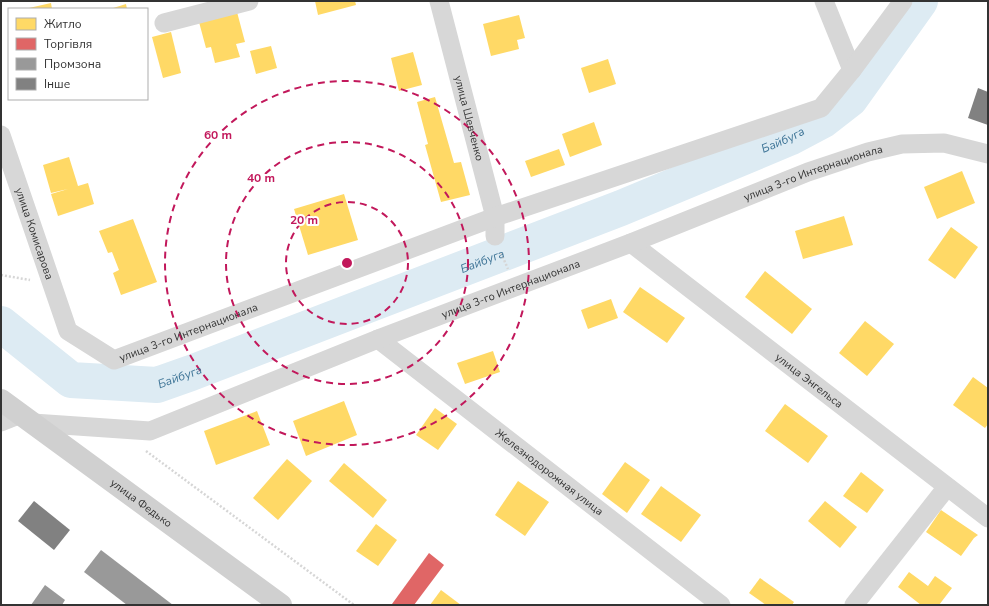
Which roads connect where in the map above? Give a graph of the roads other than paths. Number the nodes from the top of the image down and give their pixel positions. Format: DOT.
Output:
graph roads {
  1 [pos="250,1"];
  2 [pos="439,1"];
  3 [pos="824,1"];
  4 [pos="903,1"];
  5 [pos="164,23"];
  6 [pos="852,70"];
  7 [pos="1,135"];
  8 [pos="988,154"];
  9 [pos="495,217"];
  10 [pos="495,236"];
  11 [pos="631,243"];
  12 [pos="68,331"];
  13 [pos="378,339"];
  14 [pos="1,400"];
  15 [pos="27,419"];
  16 [pos="1,422"];
  17 [pos="947,487"];
  18 [pos="988,518"];
  19 [pos="281,605"];
  20 [pos="721,605"];
  21 [pos="854,605"];
  1 -- 5 [label="street"];
  2 -- 9 [label="street, улица Шевченко"];
  3 -- 6 [label="street"];
  4 -- 6 [label="street, улица 3-го Интернационала"];
  6 -- 9 [label="street, улица 3-го Интернационала"];
  7 -- 12 [label="street, улица Комисарова"];
  8 -- 11 [label="street, улица 3-го Интернационала"];
  9 -- 10 [label="street, улица Шевченко"];
  9 -- 12 [label="street, улица 3-го Интернационала"];
  11 -- 13 [label="street, улица 3-го Интернационала"];
  11 -- 17 [label="street, улица Энгельса"];
  13 -- 15 [label="street, улица 3-го Интернационала"];
  13 -- 20 [label="street, Железнодорожная улица"];
  14 -- 15 [label="main road, улица Федько"];
  15 -- 16 [label="street"];
  15 -- 19 [label="main road, улица Федько"];
  17 -- 18 [label="street, улица Энгельса"];
  17 -- 21 [label="street"];
}
